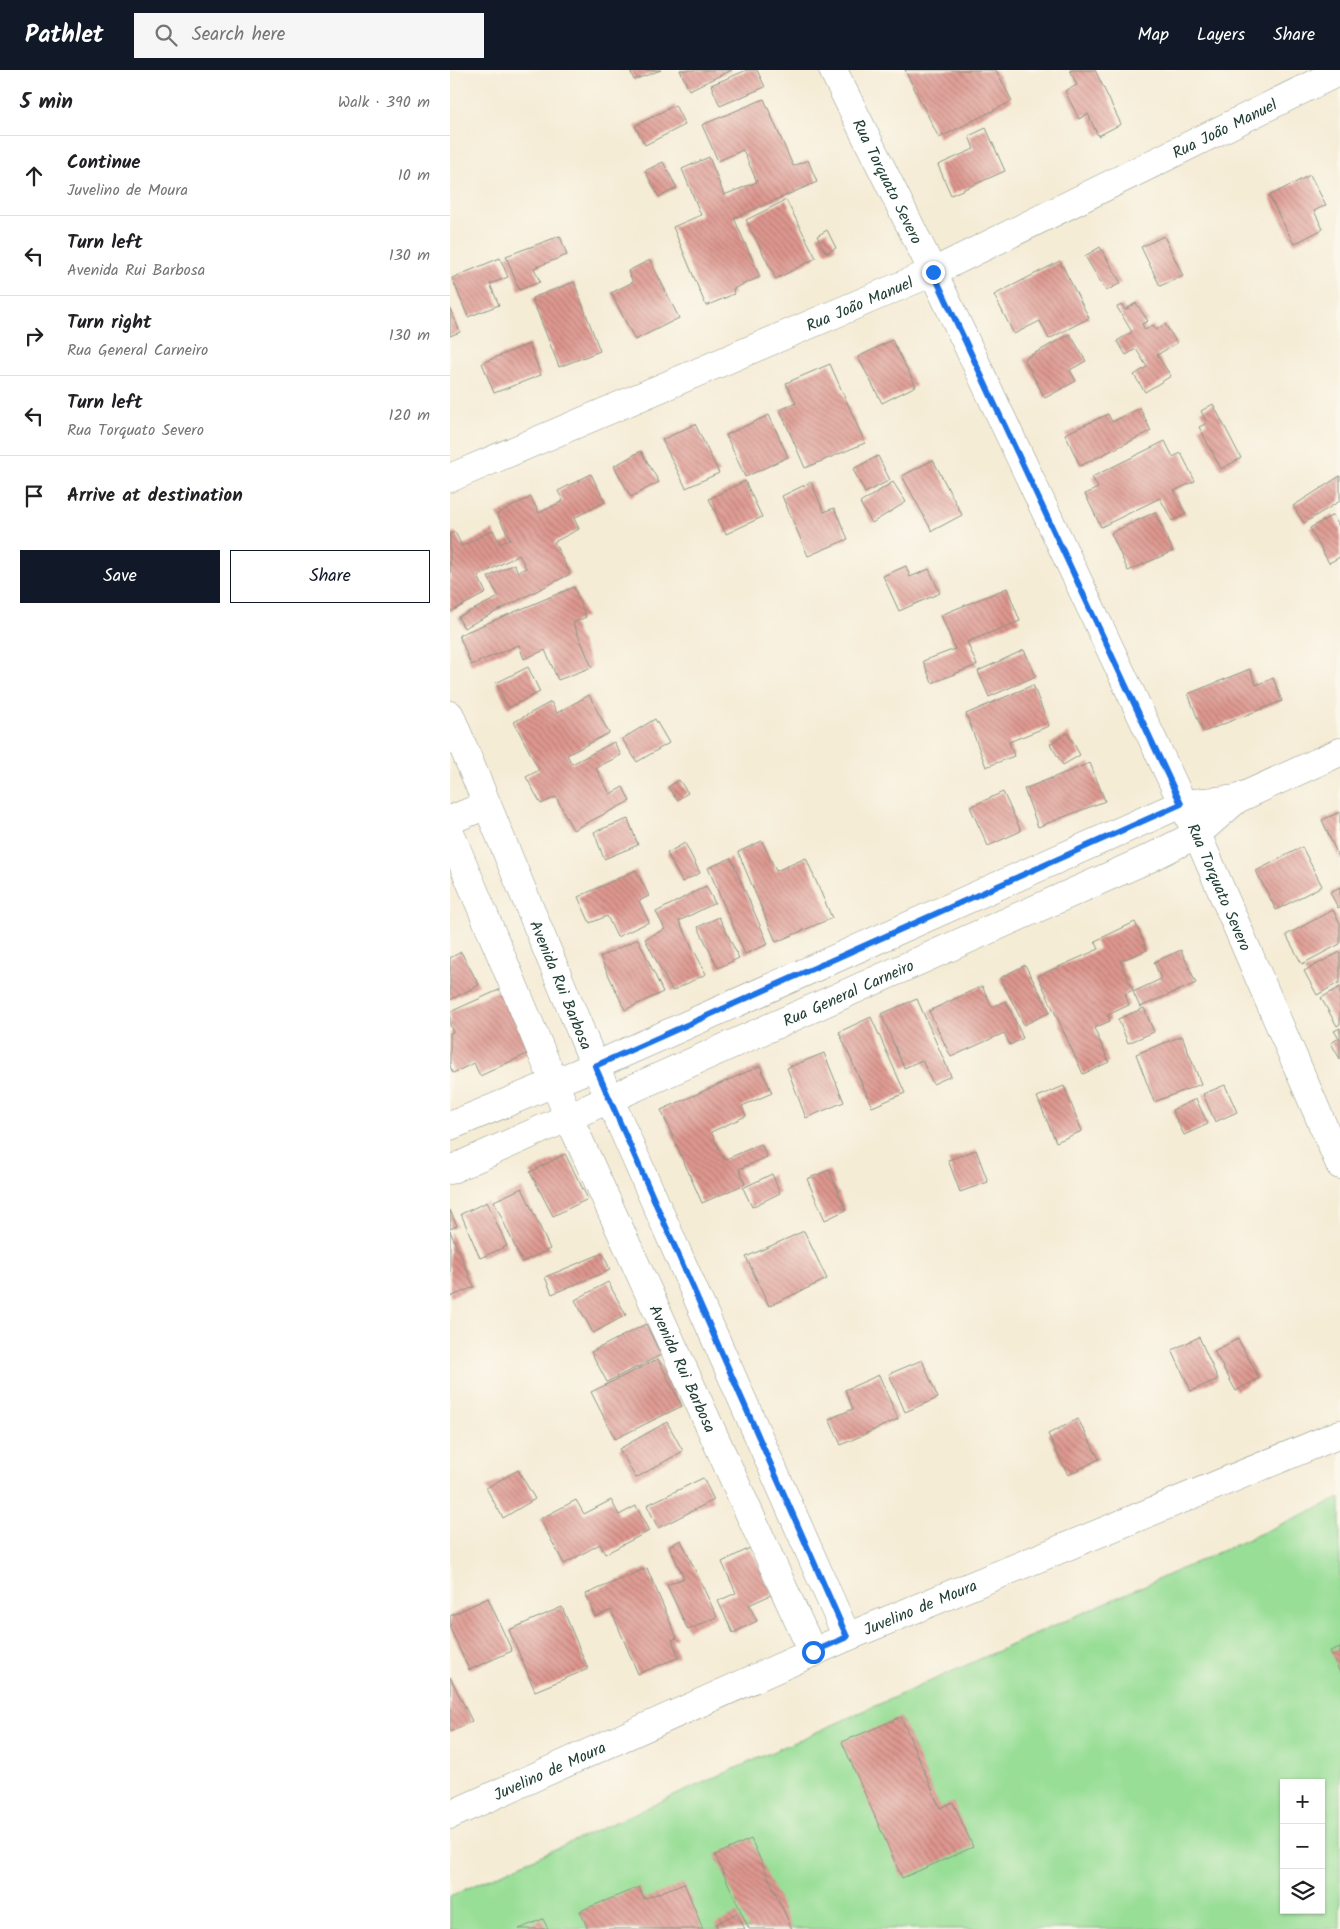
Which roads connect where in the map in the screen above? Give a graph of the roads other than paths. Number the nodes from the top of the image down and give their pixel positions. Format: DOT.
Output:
graph roads {
  1 [pos="833,70"];
  2 [pos="1340,71"];
  3 [pos="933,272"];
  4 [pos="450,478"];
  5 [pos="450,715"];
  6 [pos="1340,752"];
  7 [pos="1237,798"];
  8 [pos="1181,804"];
  9 [pos="487,805"];
  10 [pos="450,820"];
  11 [pos="450,833"];
  12 [pos="1197,834"];
  13 [pos="595,1066"];
  14 [pos="554,1081"];
  15 [pos="610,1099"];
  16 [pos="569,1118"];
  17 [pos="450,1126"];
  18 [pos="1340,1165"];
  19 [pos="450,1170"];
  20 [pos="730,1372"];
  21 [pos="692,1388"];
  22 [pos="1340,1434"];
  23 [pos="847,1637"];
  24 [pos="813,1652"];
  25 [pos="450,1815"];
  1 -- 3 [label="street, Rua Torquato Severo"];
  2 -- 3 [label="street, Rua João Manuel"];
  3 -- 4 [label="street, Rua João Manuel"];
  3 -- 8 [label="street, Rua Torquato Severo"];
  5 -- 9 [label="street, Avenida Rui Barbosa"];
  6 -- 7 [label="street, Rua General Carneiro"];
  7 -- 8 [label="street, Rua General Carneiro"];
  7 -- 12 [label="street, Rua General Carneiro"];
  8 -- 12 [label="street, Rua Torquato Severo"];
  8 -- 13 [label="street, Rua General Carneiro"];
  9 -- 10 [label="street"];
  9 -- 13 [label="street, Avenida Rui Barbosa"];
  11 -- 14 [label="street, Avenida Rui Barbosa"];
  12 -- 15 [label="street, Rua General Carneiro"];
  12 -- 18 [label="street, Rua Torquato Severo"];
  13 -- 14 [label="street, Rua General Carneiro"];
  13 -- 15 [label="street, Avenida Rui Barbosa"];
  14 -- 16 [label="street, Avenida Rui Barbosa"];
  14 -- 17 [label="street, Rua General Carneiro"];
  15 -- 16 [label="street, Rua General Carneiro"];
  15 -- 20 [label="street, Avenida Rui Barbosa"];
  16 -- 19 [label="street, Rua General Carneiro"];
  16 -- 21 [label="street, Avenida Rui Barbosa"];
  20 -- 21 [label="street"];
  20 -- 23 [label="street, Avenida Rui Barbosa"];
  21 -- 24 [label="street, Avenida Rui Barbosa"];
  22 -- 23 [label="street, Juvelino de Moura"];
  23 -- 24 [label="street, Juvelino de Moura"];
  24 -- 25 [label="street, Juvelino de Moura"];
}
